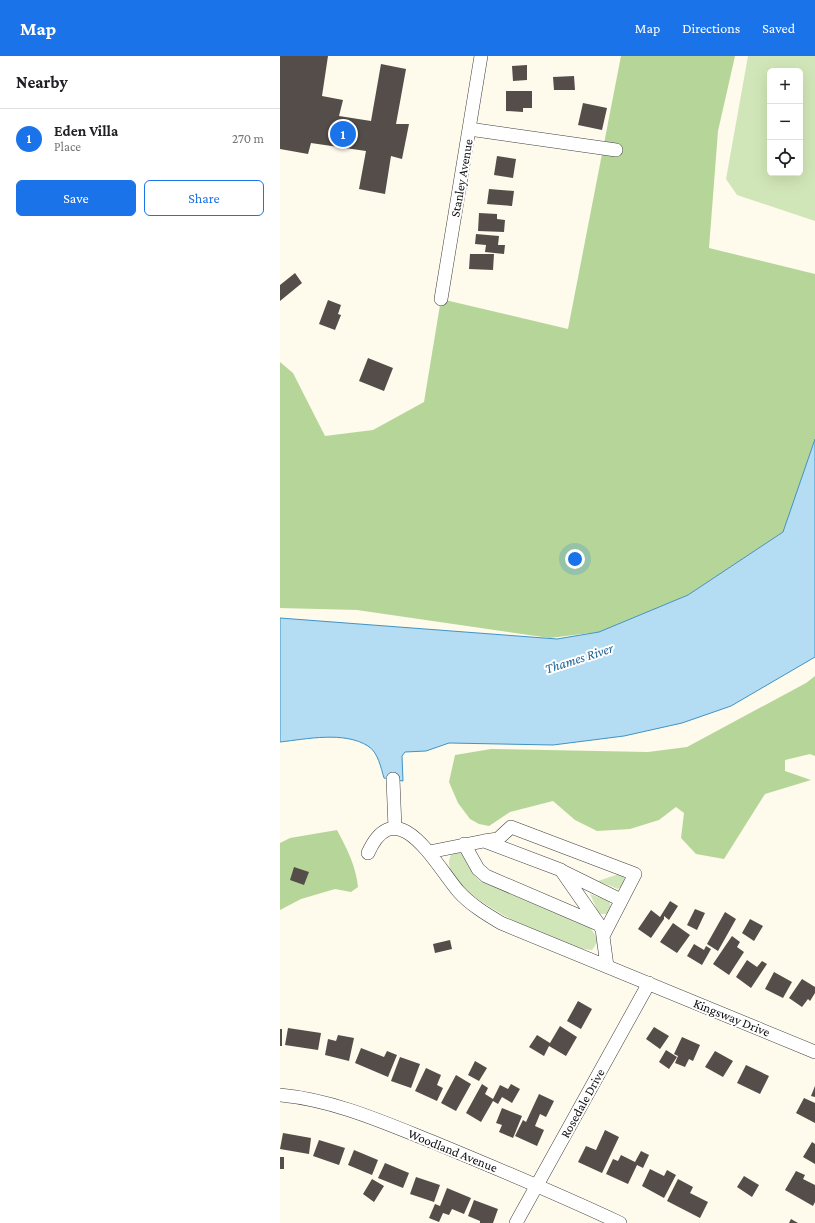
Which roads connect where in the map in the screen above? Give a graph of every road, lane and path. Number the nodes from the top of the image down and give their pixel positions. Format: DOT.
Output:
graph roads {
  1 [pos="481,56"];
  2 [pos="469,130"];
  3 [pos="616,150"];
  4 [pos="441,299"];
  5 [pos="394,779"];
  6 [pos="395,828"];
  7 [pos="484,841"];
  8 [pos="464,844"];
  9 [pos="429,852"];
  10 [pos="368,854"];
  11 [pos="561,870"];
  12 [pos="621,900"];
  13 [pos="598,924"];
  14 [pos="603,936"];
  15 [pos="607,966"];
  16 [pos="649,983"];
  17 [pos="815,1052"];
  18 [pos="280,1095"];
  19 [pos="538,1185"];
  20 [pos="516,1223"];
  21 [pos="620,1223"];
  1 -- 2 [label="street, Stanley Avenue"];
  2 -- 3 [label="street"];
  2 -- 4 [label="street, Stanley Avenue"];
  5 -- 6 [label="street"];
  6 -- 9 [label="street, Kingsway Drive"];
  6 -- 10 [label="street"];
  7 -- 8 [label="street"];
  7 -- 11 [label="street"];
  7 -- 12 [label="street"];
  8 -- 9 [label="street"];
  8 -- 13 [label="street"];
  9 -- 15 [label="street, Kingsway Drive"];
  11 -- 12 [label="street"];
  11 -- 13 [label="street"];
  12 -- 14 [label="street"];
  13 -- 14 [label="street"];
  14 -- 15 [label="street"];
  15 -- 16 [label="street, Kingsway Drive"];
  16 -- 17 [label="street, Kingsway Drive"];
  16 -- 19 [label="street, Rosedale Drive"];
  18 -- 19 [label="street, Woodland Avenue"];
  19 -- 20 [label="street, Rosedale Drive"];
  19 -- 21 [label="street, Woodland Avenue"];
}
